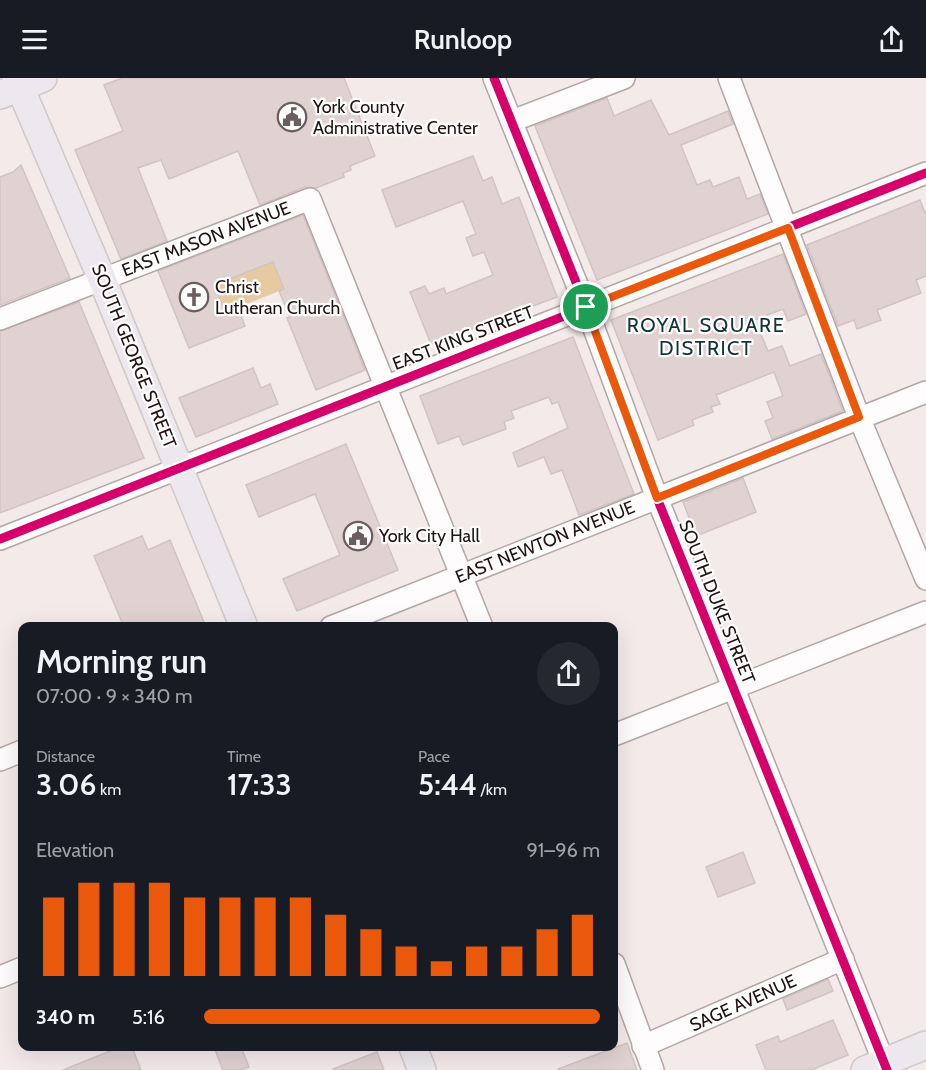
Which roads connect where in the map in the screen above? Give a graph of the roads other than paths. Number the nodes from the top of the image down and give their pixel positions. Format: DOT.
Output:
graph roads {
  1 [pos="494,78"];
  2 [pos="624,78"];
  3 [pos="729,78"];
  4 [pos="20,84"];
  5 [pos="512,121"];
  6 [pos="926,173"];
  7 [pos="788,228"];
  8 [pos="102,279"];
  9 [pos="586,307"];
  10 [pos="0,319"];
  11 [pos="385,386"];
  12 [pos="926,392"];
  13 [pos="859,417"];
  14 [pos="179,468"];
  15 [pos="657,498"];
  16 [pos="0,539"];
  17 [pos="461,576"];
  18 [pos="926,579"];
  19 [pos="926,612"];
  20 [pos="242,622"];
  21 [pos="344,622"];
  22 [pos="480,622"];
  23 [pos="734,688"];
  24 [pos="618,733"];
  25 [pos="18,752"];
  26 [pos="0,759"];
  27 [pos="843,959"];
  28 [pos="18,970"];
  29 [pos="618,975"];
  30 [pos="0,977"];
  31 [pos="926,1046"];
  32 [pos="643,1047"];
  33 [pos="415,1051"];
  34 [pos="879,1067"];
  35 [pos="422,1070"];
  36 [pos="653,1070"];
  1 -- 5 [label="street, SOUTH DUKE STREET"];
  2 -- 5 [label="street"];
  3 -- 7 [label="street"];
  4 -- 8 [label="main road, SOUTH GEORGE STREET"];
  5 -- 9 [label="street, SOUTH DUKE STREET"];
  6 -- 7 [label="street, EAST KING STREET"];
  7 -- 9 [label="street, EAST KING STREET"];
  7 -- 13 [label="street"];
  8 -- 10 [label="street, EAST MASON AVENUE"];
  8 -- 11 [label="street, EAST MASON AVENUE"];
  8 -- 14 [label="main road, SOUTH GEORGE STREET"];
  9 -- 11 [label="street, EAST KING STREET"];
  9 -- 15 [label="street, SOUTH DUKE STREET"];
  11 -- 14 [label="street, EAST KING STREET"];
  11 -- 17 [label="street"];
  12 -- 13 [label="street, EAST NEWTON AVENUE"];
  13 -- 15 [label="street, EAST NEWTON AVENUE"];
  13 -- 18 [label="street"];
  14 -- 16 [label="street, EAST KING STREET"];
  14 -- 20 [label="main road, SOUTH GEORGE STREET"];
  15 -- 17 [label="street, EAST NEWTON AVENUE"];
  15 -- 23 [label="street, SOUTH DUKE STREET"];
  17 -- 21 [label="street, EAST NEWTON AVENUE"];
  17 -- 22 [label="street"];
  19 -- 23 [label="street"];
  23 -- 24 [label="street"];
  23 -- 27 [label="street, SOUTH DUKE STREET"];
  25 -- 26 [label="street"];
  27 -- 32 [label="street, SAGE AVENUE"];
  27 -- 34 [label="street, SOUTH DUKE STREET"];
  28 -- 30 [label="street"];
  29 -- 32 [label="street"];
  31 -- 34 [label="main road"];
  32 -- 36 [label="street"];
  33 -- 35 [label="main road"];
}
